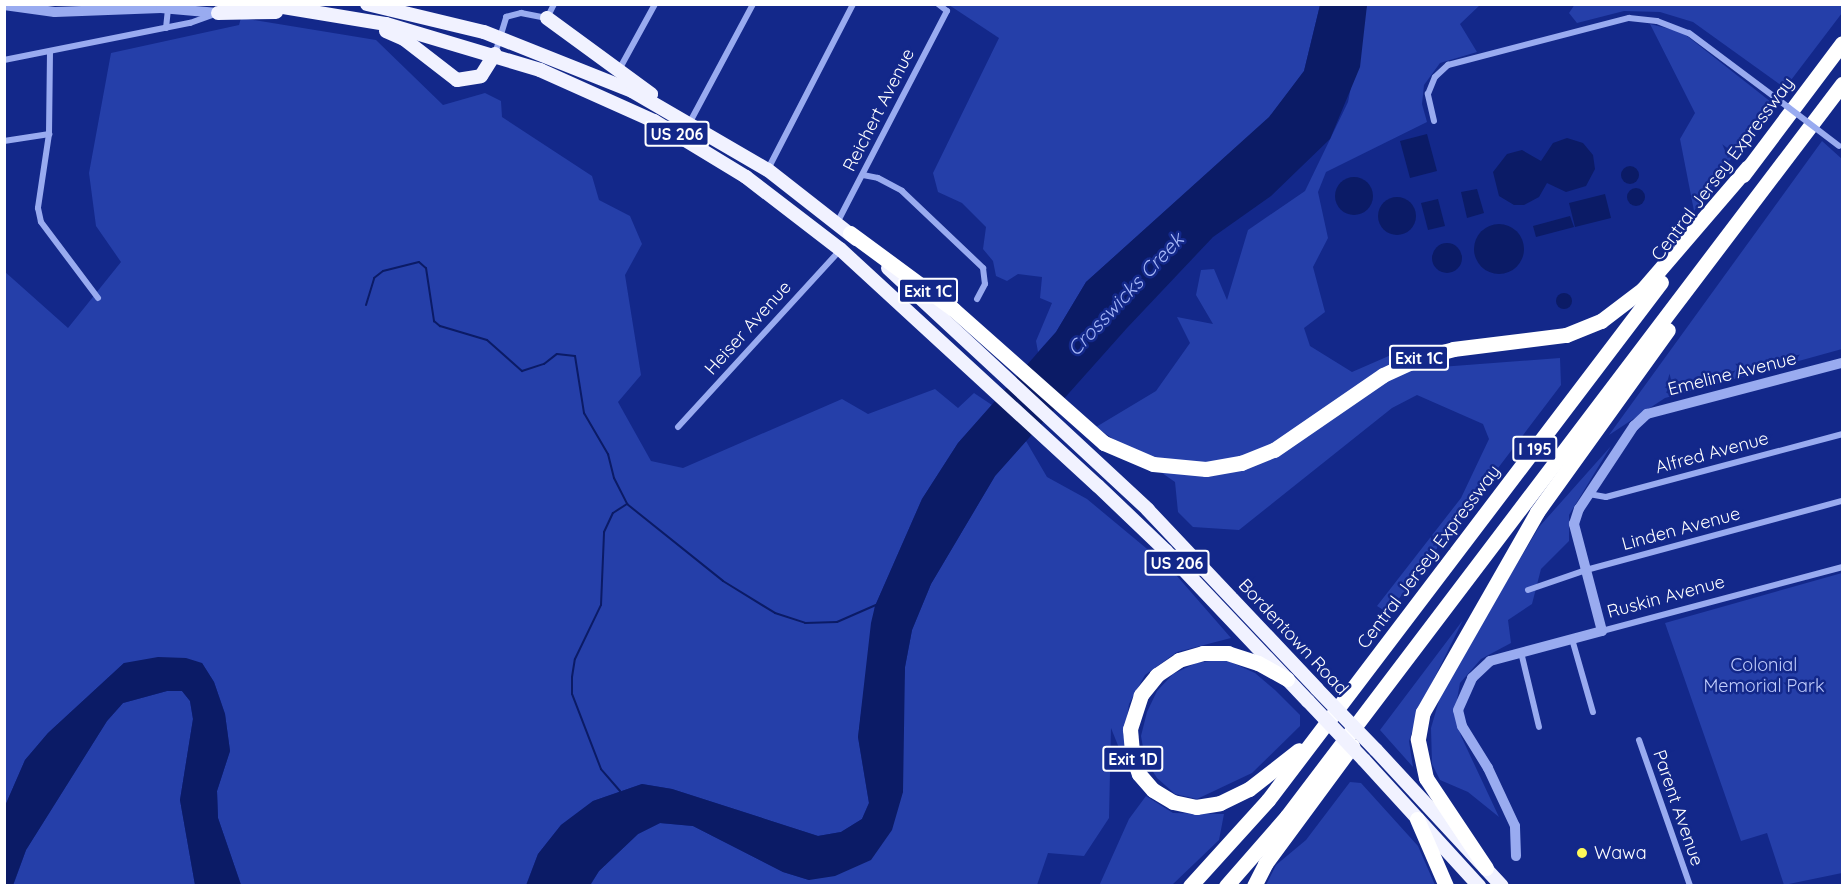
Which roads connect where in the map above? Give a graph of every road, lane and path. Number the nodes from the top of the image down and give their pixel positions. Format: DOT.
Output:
graph roads {
  1 [pos="265,4"];
  2 [pos="367,4"];
  3 [pos="554,4"];
  4 [pos="655,4"];
  5 [pos="753,4"];
  6 [pos="853,4"];
  7 [pos="938,4"];
  8 [pos="4,5"];
  9 [pos="168,8"];
  10 [pos="402,9"];
  11 [pos="313,12"];
  12 [pos="218,13"];
  13 [pos="547,18"];
  14 [pos="356,19"];
  15 [pos="166,28"];
  16 [pos="1842,35"];
  17 [pos="498,37"];
  18 [pos="1842,43"];
  19 [pos="50,52"];
  20 [pos="495,54"];
  21 [pos="4,60"];
  22 [pos="620,68"];
  23 [pos="1842,84"];
  24 [pos="1798,101"];
  25 [pos="671,111"];
  26 [pos="1434,121"];
  27 [pos="690,123"];
  28 [pos="49,134"];
  29 [pos="4,141"];
  30 [pos="1841,147"];
  31 [pos="1748,167"];
  32 [pos="768,170"];
  33 [pos="863,175"];
  34 [pos="1742,216"];
  35 [pos="837,223"];
  36 [pos="850,233"];
  37 [pos="840,249"];
  38 [pos="98,298"];
  39 [pos="977,299"];
  40 [pos="998,357"];
  41 [pos="1842,363"];
  42 [pos="678,427"];
  43 [pos="1842,434"];
  44 [pos="1589,494"];
  45 [pos="1842,501"];
  46 [pos="1480,561"];
  47 [pos="1842,567"];
  48 [pos="1586,570"];
  49 [pos="1528,590"];
  50 [pos="1602,631"];
  51 [pos="1572,639"];
  52 [pos="1521,652"];
  53 [pos="1287,679"];
  54 [pos="1593,712"];
  55 [pos="1539,727"];
  56 [pos="1322,730"];
  57 [pos="1639,740"];
  58 [pos="1417,819"];
  59 [pos="1516,856"];
  60 [pos="1486,868"];
  61 [pos="1190,885"];
  62 [pos="1226,885"];
  63 [pos="1254,885"];
  64 [pos="1446,885"];
  65 [pos="1479,885"];
  66 [pos="1502,885"];
  67 [pos="1690,885"];
  1 -- 11 [label="highway, US 206"];
  2 -- 10 [label="highway, US 206"];
  3 -- 13 [label="street"];
  4 -- 22 [label="street"];
  5 -- 27 [label="street"];
  6 -- 32 [label="street"];
  7 -- 33 [label="street, Reichert Avenue"];
  8 -- 9 [label="street"];
  9 -- 12 [label="street"];
  9 -- 15 [label="street"];
  10 -- 17 [label="highway, US 206"];
  11 -- 12 [label="highway"];
  11 -- 14 [label="highway, US 206"];
  12 -- 15 [label="street"];
  13 -- 17 [label="street"];
  13 -- 22 [label="highway"];
  14 -- 20 [label="highway, US 206"];
  14 -- 20 [label="highway"];
  15 -- 19 [label="street"];
  16 -- 24 [label="highway"];
  17 -- 20 [label="street"];
  17 -- 25 [label="highway, US 206"];
  18 -- 24 [label="highway, Central Jersey Expressway / I 195"];
  19 -- 21 [label="street"];
  19 -- 28 [label="street"];
  20 -- 37 [label="highway, US 206"];
  22 -- 25 [label="highway"];
  23 -- 34 [label="highway, I 195"];
  24 -- 31 [label="highway, Central Jersey Expressway / I 195"];
  25 -- 27 [label="highway, US 206"];
  26 -- 30 [label="street, bridge"];
  27 -- 32 [label="highway, US 206"];
  28 -- 29 [label="street"];
  28 -- 38 [label="street"];
  31 -- 40 [label="highway, Exit 1C"];
  31 -- 56 [label="highway, Central Jersey Expressway / I 195"];
  32 -- 35 [label="highway, US 206"];
  33 -- 35 [label="street, Reichert Avenue"];
  33 -- 39 [label="street"];
  34 -- 46 [label="highway, I 195"];
  34 -- 60 [label="highway"];
  35 -- 36 [label="highway, US 206"];
  36 -- 40 [label="highway, Exit 1C"];
  37 -- 42 [label="street, Heiser Avenue"];
  37 -- 53 [label="highway, Bordentown Road / US 206"];
  40 -- 60 [label="highway, Bordentown Road / US 206, bridge"];
  41 -- 44 [label="street, Emeline Avenue"];
  43 -- 44 [label="street, Alfred Avenue"];
  44 -- 48 [label="street"];
  45 -- 48 [label="street, Linden Avenue"];
  46 -- 62 [label="highway, I 195"];
  46 -- 63 [label="highway"];
  47 -- 50 [label="street, Ruskin Avenue"];
  48 -- 49 [label="street, Linden Avenue"];
  48 -- 50 [label="street"];
  50 -- 51 [label="street, Ruskin Avenue"];
  51 -- 52 [label="street, Ruskin Avenue"];
  51 -- 54 [label="street"];
  52 -- 55 [label="street"];
  52 -- 59 [label="street, Ruskin Avenue"];
  53 -- 56 [label="highway, Exit 1D"];
  53 -- 58 [label="highway, Bordentown Road / US 206, bridge"];
  56 -- 61 [label="highway, Central Jersey Expressway / I 195"];
  57 -- 67 [label="street, Parent Avenue"];
  58 -- 64 [label="highway"];
  58 -- 65 [label="highway, Bordentown Road"];
  60 -- 66 [label="highway, Bordentown Road / US 206"];
}
